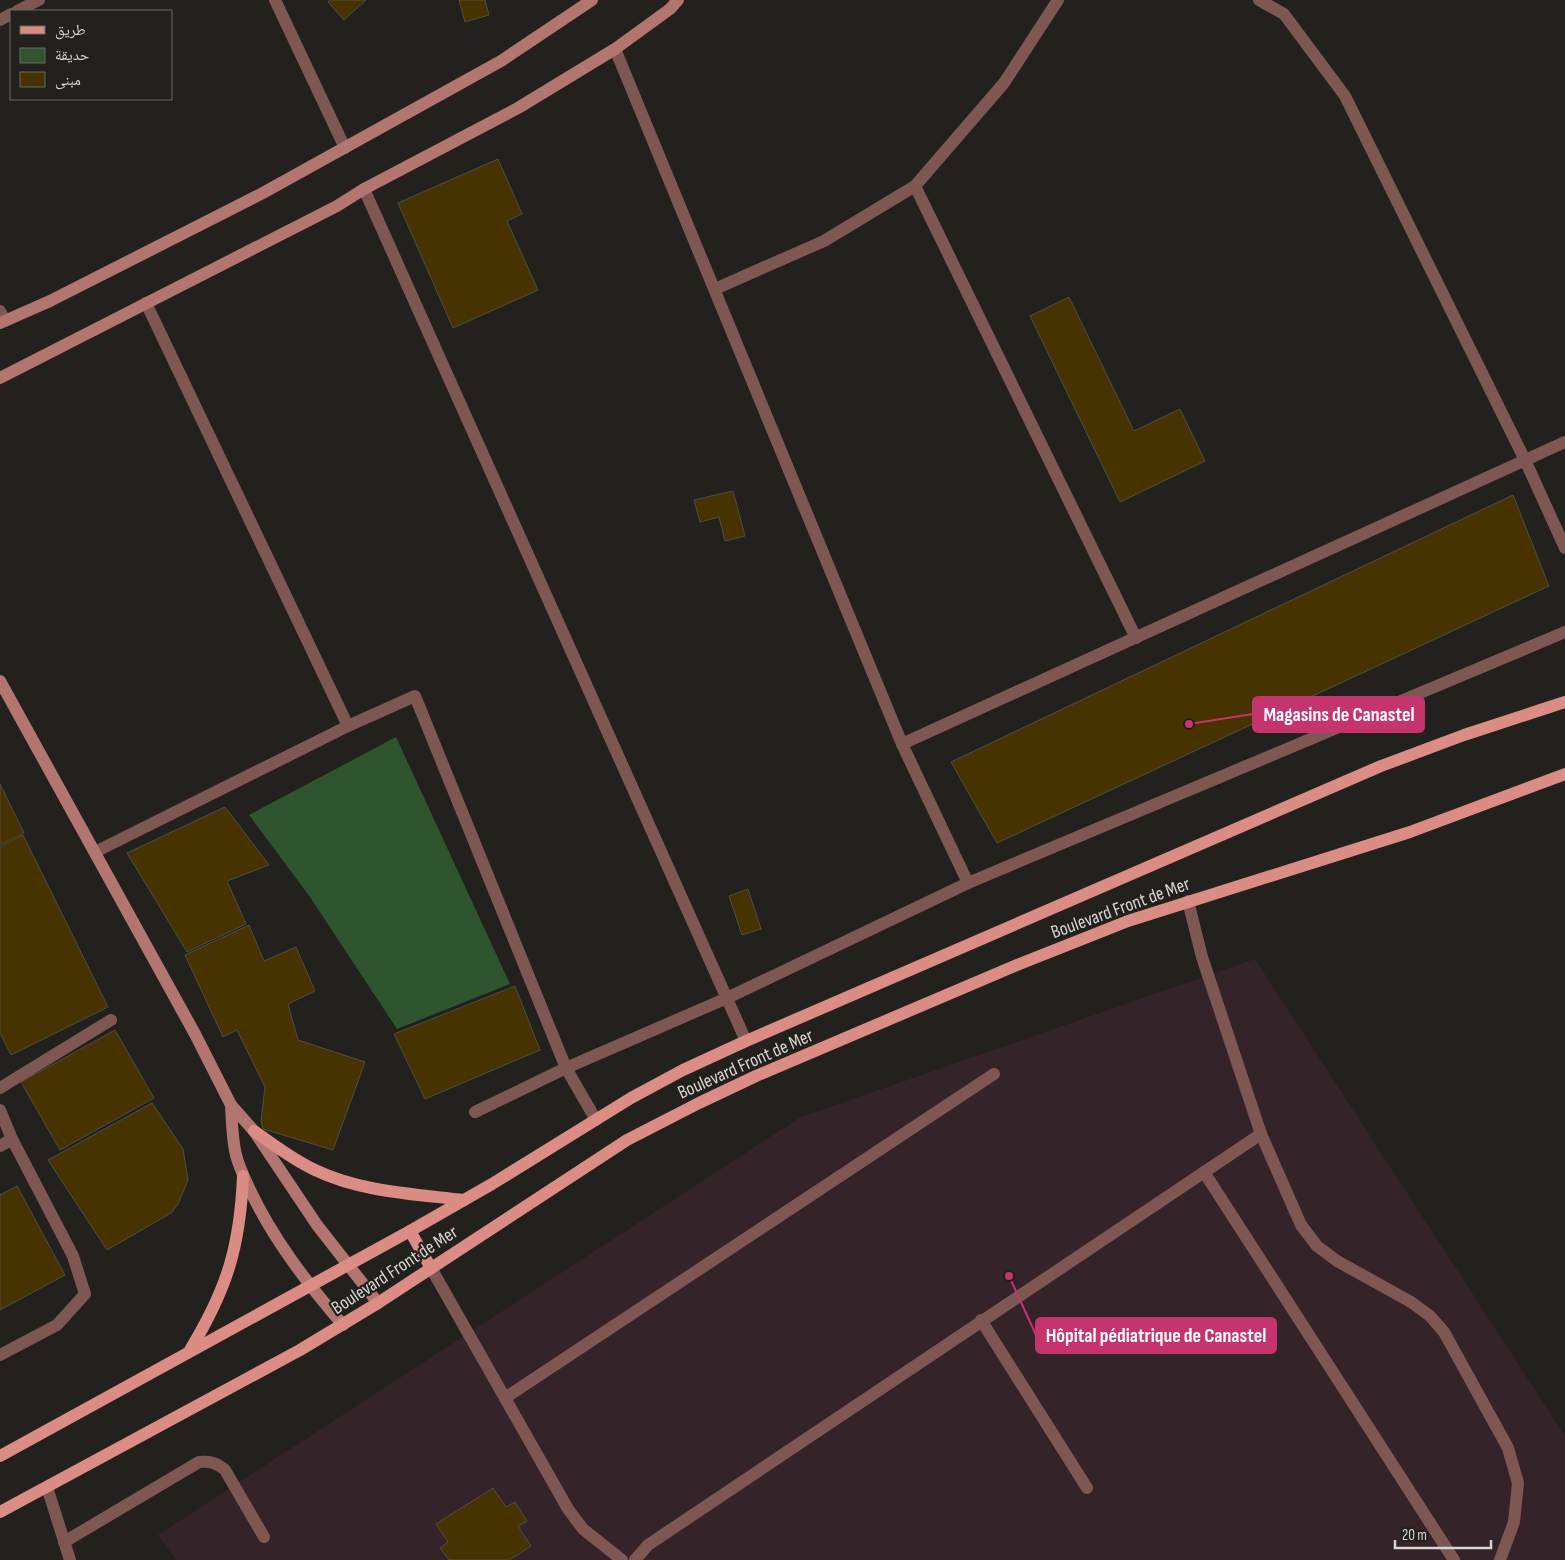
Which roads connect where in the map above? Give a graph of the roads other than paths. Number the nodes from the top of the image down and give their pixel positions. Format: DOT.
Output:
graph roads {
  1 [pos="39,0"];
  2 [pos="275,0"];
  3 [pos="590,0"];
  4 [pos="678,0"];
  5 [pos="1058,0"];
  6 [pos="1259,0"];
  7 [pos="19,10"];
  8 [pos="615,48"];
  9 [pos="345,148"];
  10 [pos="915,186"];
  11 [pos="364,189"];
  12 [pos="715,289"];
  13 [pos="146,303"];
  14 [pos="2,318"];
  15 [pos="0,378"];
  16 [pos="1565,442"];
  17 [pos="1525,460"];
  18 [pos="1565,548"];
  19 [pos="1565,632"];
  20 [pos="1136,638"];
  21 [pos="0,681"];
  22 [pos="1565,702"];
  23 [pos="348,726"];
  24 [pos="902,744"];
  25 [pos="1565,774"];
  26 [pos="95,852"];
  27 [pos="968,883"];
  28 [pos="1188,901"];
  29 [pos="727,998"];
  30 [pos="111,1020"];
  31 [pos="746,1041"];
  32 [pos="566,1068"];
  33 [pos="994,1074"];
  34 [pos="0,1088"];
  35 [pos="231,1105"];
  36 [pos="0,1110"];
  37 [pos="475,1112"];
  38 [pos="596,1120"];
  39 [pos="254,1131"];
  40 [pos="1261,1134"];
  41 [pos="12,1139"];
  42 [pos="0,1146"];
  43 [pos="1204,1172"];
  44 [pos="243,1176"];
  45 [pos="464,1200"];
  46 [pos="410,1231"];
  47 [pos="347,1265"];
  48 [pos="431,1268"];
  49 [pos="310,1287"];
  50 [pos="378,1303"];
  51 [pos="981,1320"];
  52 [pos="343,1325"];
  53 [pos="190,1351"];
  54 [pos="0,1355"];
  55 [pos="505,1398"];
  56 [pos="0,1456"];
  57 [pos="47,1487"];
  58 [pos="1087,1488"];
  59 [pos="0,1512"];
  60 [pos="264,1537"];
  61 [pos="64,1542"];
  62 [pos="70,1560"];
  63 [pos="622,1560"];
  64 [pos="635,1560"];
  65 [pos="1454,1560"];
  66 [pos="1500,1560"];
  1 -- 7 [label="street"];
  2 -- 9 [label="street"];
  3 -- 9 [label="main road"];
  4 -- 8 [label="main road"];
  5 -- 10 [label="street"];
  6 -- 17 [label="street"];
  8 -- 11 [label="main road"];
  8 -- 12 [label="street"];
  9 -- 14 [label="main road"];
  10 -- 12 [label="street"];
  10 -- 20 [label="street"];
  11 -- 13 [label="main road"];
  11 -- 29 [label="street"];
  12 -- 24 [label="street"];
  13 -- 15 [label="main road"];
  13 -- 23 [label="street"];
  16 -- 17 [label="street"];
  17 -- 18 [label="street"];
  17 -- 20 [label="street"];
  19 -- 27 [label="street"];
  20 -- 24 [label="street"];
  21 -- 26 [label="main road"];
  22 -- 31 [label="main road"];
  23 -- 26 [label="street"];
  23 -- 32 [label="street"];
  24 -- 27 [label="street"];
  25 -- 28 [label="main road, Boulevard Front de Mer"];
  26 -- 35 [label="main road"];
  27 -- 29 [label="street"];
  28 -- 40 [label="street"];
  28 -- 48 [label="main road, Boulevard Front de Mer"];
  29 -- 31 [label="street"];
  29 -- 32 [label="street"];
  30 -- 34 [label="street"];
  31 -- 38 [label="main road"];
  32 -- 37 [label="street"];
  32 -- 38 [label="street"];
  33 -- 55 [label="street"];
  35 -- 39 [label="main road"];
  35 -- 44 [label="main road"];
  36 -- 41 [label="street"];
  38 -- 45 [label="main road"];
  39 -- 45 [label="main road"];
  39 -- 47 [label="main road"];
  40 -- 43 [label="street"];
  40 -- 66 [label="street"];
  41 -- 42 [label="street"];
  41 -- 54 [label="street"];
  43 -- 51 [label="street"];
  43 -- 65 [label="street"];
  44 -- 49 [label="main road"];
  44 -- 53 [label="main road"];
  45 -- 46 [label="main road"];
  46 -- 47 [label="main road"];
  46 -- 48 [label="main road"];
  47 -- 49 [label="main road"];
  47 -- 50 [label="main road"];
  48 -- 50 [label="main road, Boulevard Front de Mer"];
  48 -- 55 [label="street"];
  49 -- 52 [label="main road"];
  49 -- 53 [label="main road"];
  50 -- 52 [label="main road, Boulevard Front de Mer"];
  51 -- 58 [label="street"];
  51 -- 64 [label="street"];
  52 -- 57 [label="main road, Boulevard Front de Mer"];
  53 -- 56 [label="main road"];
  55 -- 63 [label="street"];
  57 -- 59 [label="main road, Boulevard Front de Mer"];
  57 -- 61 [label="street"];
  60 -- 61 [label="street"];
  61 -- 62 [label="street"];
}
